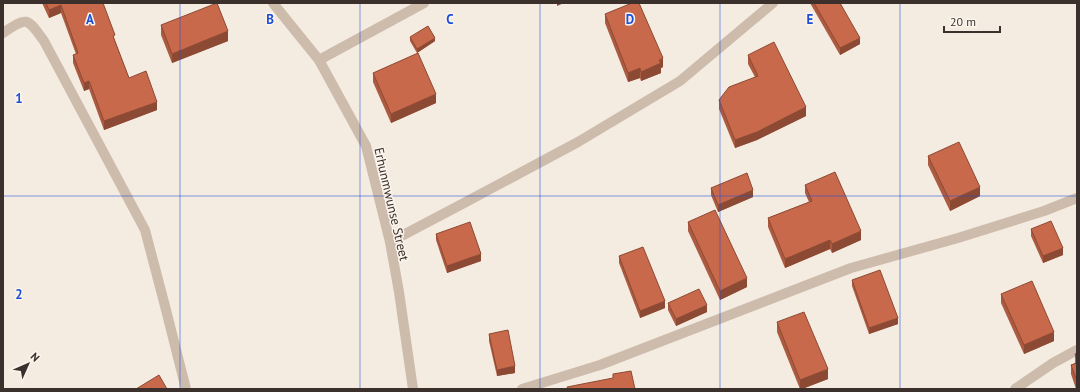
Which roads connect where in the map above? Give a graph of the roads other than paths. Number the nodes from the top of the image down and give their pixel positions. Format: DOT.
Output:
graph roads {
  1 [pos="273,3"];
  2 [pos="424,3"];
  3 [pos="774,3"];
  4 [pos="3,33"];
  5 [pos="318,60"];
  6 [pos="1077,198"];
  7 [pos="390,242"];
  8 [pos="1077,350"];
  9 [pos="186,389"];
  10 [pos="413,389"];
  11 [pos="522,389"];
  12 [pos="1015,389"];
  1 -- 5 [label="street, Erhunmwunse Street"];
  2 -- 5 [label="street"];
  3 -- 7 [label="street"];
  4 -- 9 [label="street"];
  5 -- 7 [label="street, Erhunmwunse Street"];
  6 -- 11 [label="street"];
  7 -- 10 [label="street, Erhunmwunse Street"];
  8 -- 12 [label="street"];
}
